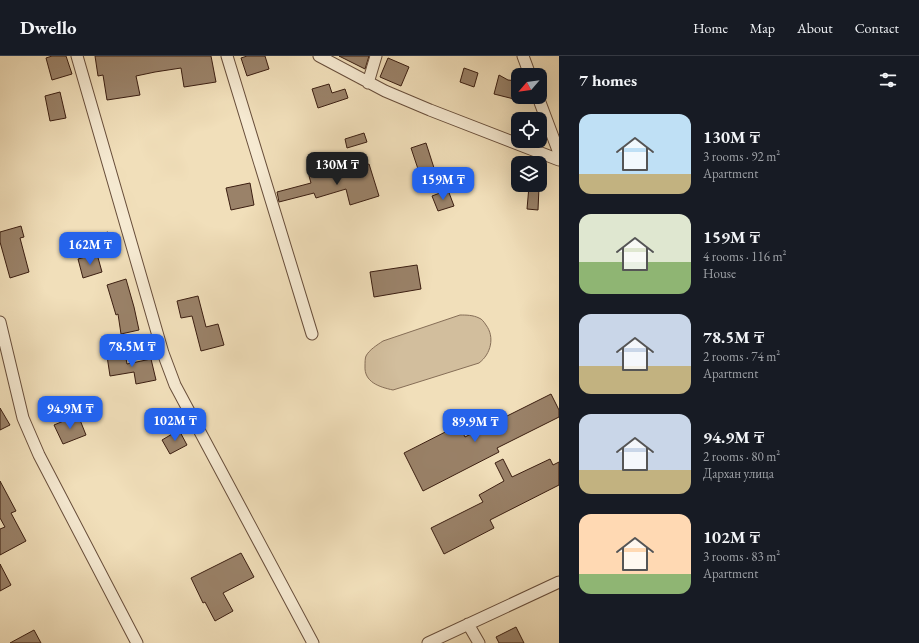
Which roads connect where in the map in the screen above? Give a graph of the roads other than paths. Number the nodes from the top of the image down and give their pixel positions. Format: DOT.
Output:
graph roads {
  1 [pos="77,56"];
  2 [pos="227,56"];
  3 [pos="319,56"];
  4 [pos="376,56"];
  5 [pos="523,56"];
  6 [pos="527,68"];
  7 [pos="368,82"];
  8 [pos="541,104"];
  9 [pos="559,153"];
  10 [pos="559,160"];
  11 [pos="0,322"];
  12 [pos="312,334"];
  13 [pos="559,582"];
  14 [pos="468,624"];
  15 [pos="137,643"];
  16 [pos="313,643"];
  17 [pos="428,643"];
  18 [pos="479,643"];
  1 -- 16 [label="street"];
  2 -- 12 [label="street"];
  3 -- 7 [label="street"];
  4 -- 7 [label="street"];
  5 -- 6 [label="street"];
  7 -- 10 [label="street"];
  8 -- 9 [label="street"];
  11 -- 15 [label="street"];
  13 -- 14 [label="street"];
  14 -- 17 [label="street"];
  14 -- 18 [label="street"];
}
